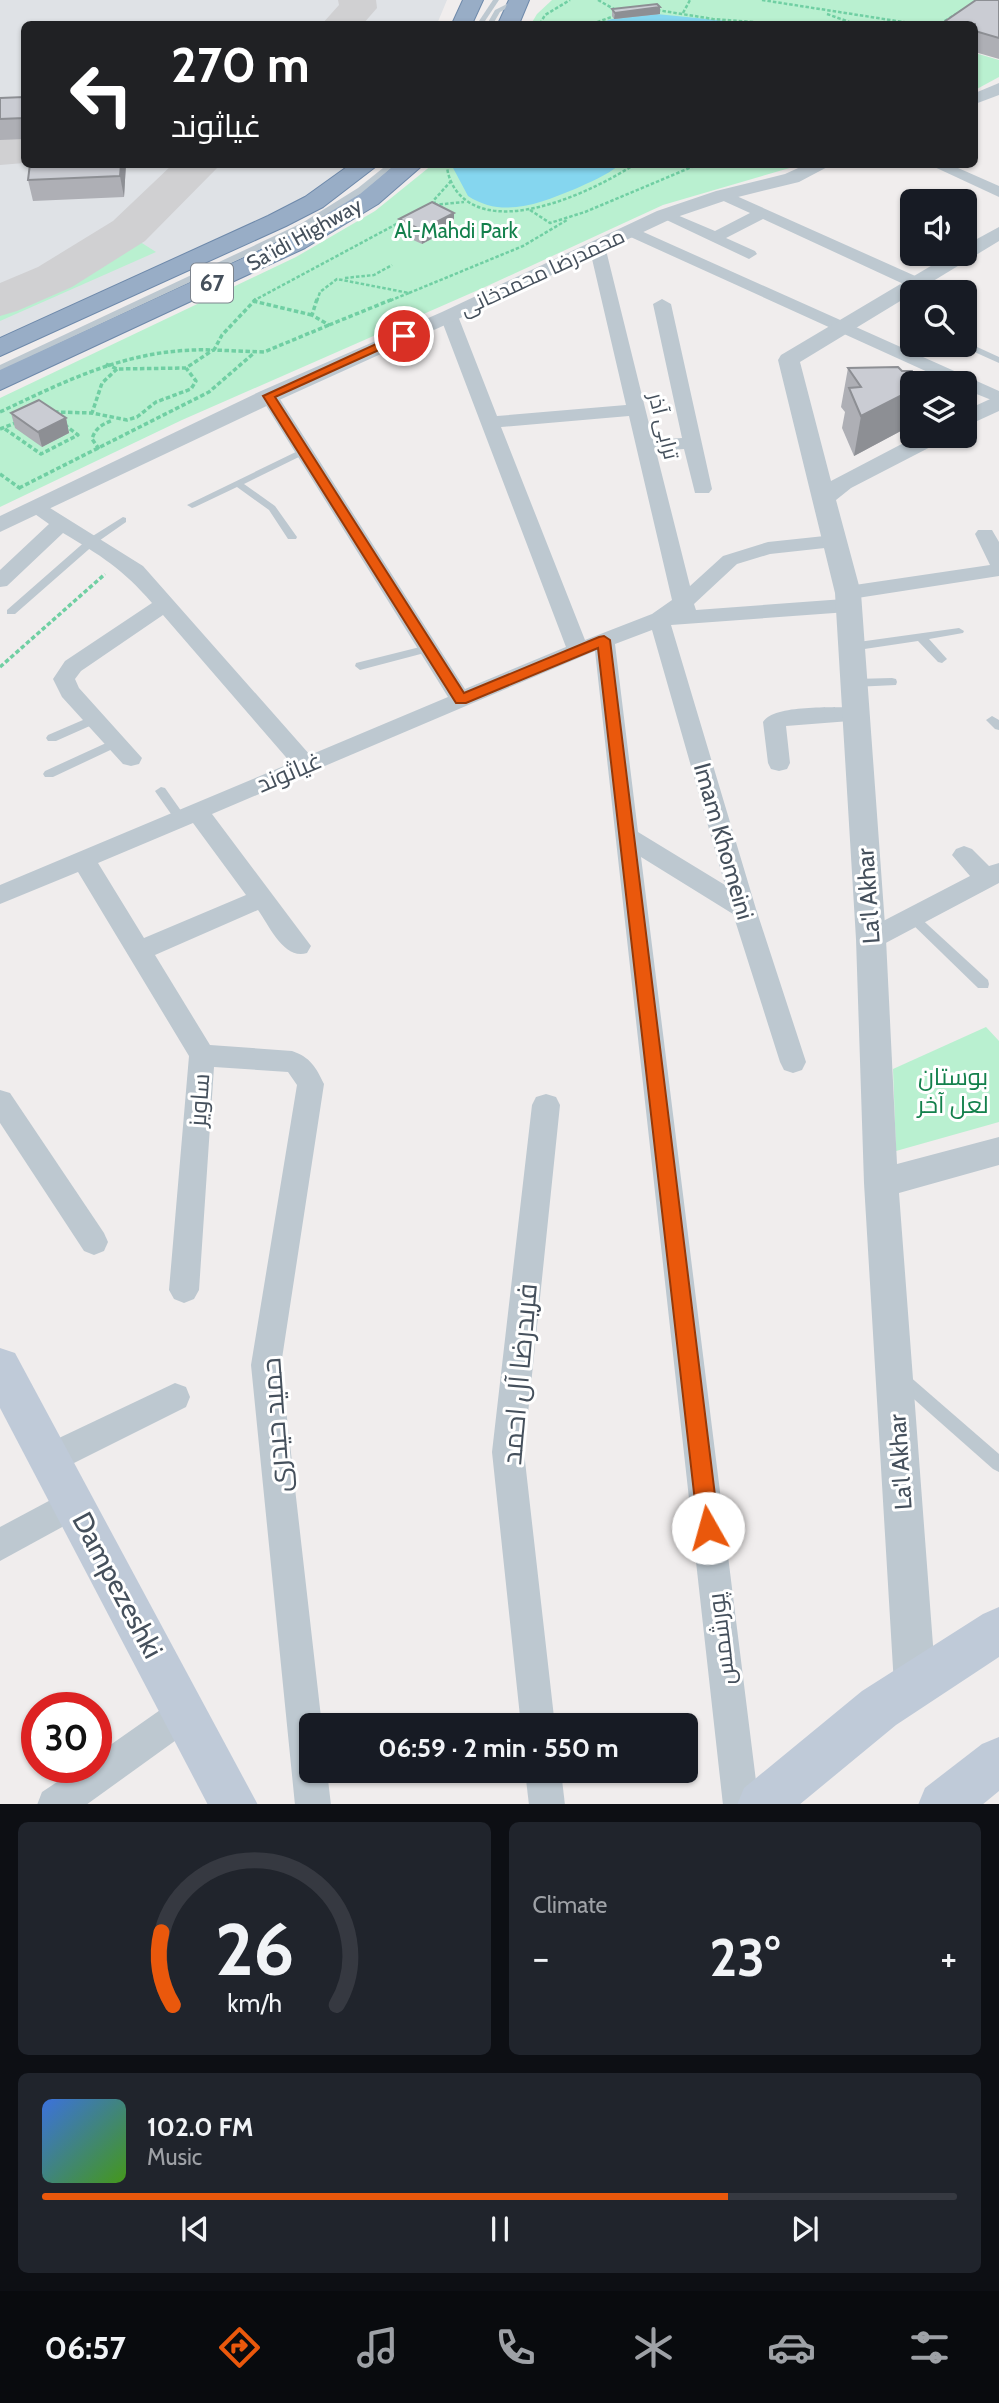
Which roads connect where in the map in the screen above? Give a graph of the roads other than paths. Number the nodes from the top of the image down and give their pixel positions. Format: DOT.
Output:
graph roads {
  1 [pos="496,0"];
  2 [pos="520,0"];
  3 [pos="472,11"];
  4 [pos="492,21"];
  5 [pos="510,21"];
  6 [pos="999,88"];
  7 [pos="978,98"];
  8 [pos="361,168"];
  9 [pos="379,168"];
  10 [pos="388,168"];
  11 [pos="407,168"];
  12 [pos="815,168"];
  13 [pos="944,168"];
  14 [pos="999,192"];
  15 [pos="723,195"];
  16 [pos="762,213"];
  17 [pos="664,215"];
  18 [pos="630,231"];
  19 [pos="999,233"];
  20 [pos="711,237"];
  21 [pos="597,246"];
  22 [pos="749,254"];
  23 [pos="926,280"];
  24 [pos="900,286"];
  25 [pos="900,296"];
  26 [pos="662,304"];
  27 [pos="449,316"];
  28 [pos="842,327"];
  29 [pos="0,348"];
  30 [pos="977,350"];
  31 [pos="0,360"];
  32 [pos="999,360"];
  33 [pos="0,368"];
  34 [pos="0,382"];
  35 [pos="269,396"];
  36 [pos="999,400"];
  37 [pos="637,410"];
  38 [pos="977,413"];
  39 [pos="490,422"];
  40 [pos="692,443"];
  41 [pos="646,446"];
  42 [pos="911,448"];
  43 [pos="304,451"];
  44 [pos="237,483"];
  45 [pos="702,489"];
  46 [pos="824,498"];
  47 [pos="192,505"];
  48 [pos="35,507"];
  49 [pos="123,520"];
  50 [pos="62,523"];
  51 [pos="0,525"];
  52 [pos="985,534"];
  53 [pos="292,537"];
  54 [pos="92,541"];
  55 [pos="834,541"];
  56 [pos="999,563"];
  57 [pos="999,570"];
  58 [pos="0,581"];
  59 [pos="848,599"];
  60 [pos="166,603"];
  61 [pos="685,610"];
  62 [pos="11,612"];
  63 [pos="659,619"];
  64 [pos="959,631"];
  65 [pos="921,637"];
  66 [pos="591,645"];
  67 [pos="850,648"];
  68 [pos="428,649"];
  69 [pos="942,659"];
  70 [pos="360,666"];
  71 [pos="892,682"];
  72 [pos="854,683"];
  73 [pos="461,700"];
  74 [pos="855,715"];
  75 [pos="97,718"];
  76 [pos="52,738"];
  77 [pos="124,750"];
  78 [pos="779,764"];
  79 [pos="306,765"];
  80 [pos="49,774"];
  81 [pos="161,791"];
  82 [pos="188,815"];
  83 [pos="626,836"];
  84 [pos="964,855"];
  85 [pos="83,859"];
  86 [pos="993,876"];
  87 [pos="0,895"];
  88 [pos="262,898"];
  89 [pos="744,909"];
  90 [pos="912,918"];
  91 [pos="871,939"];
  92 [pos="298,946"];
  93 [pos="140,951"];
  94 [pos="984,984"];
  95 [pos="202,1055"];
  96 [pos="793,1062"];
  97 [pos="0,1101"];
  98 [pos="546,1105"];
  99 [pos="999,1152"];
  100 [pos="881,1183"];
  101 [pos="94,1242"];
  102 [pos="184,1290"];
  103 [pos="0,1367"];
  104 [pos="895,1373"];
  105 [pos="175,1397"];
  106 [pos="51,1458"];
  107 [pos="999,1464"];
  108 [pos="75,1503"];
  109 [pos="0,1545"];
  110 [pos="999,1630"];
  111 [pos="915,1685"];
  112 [pos="185,1713"];
  113 [pos="537,1713"];
  114 [pos="999,1761"];
  115 [pos="544,1783"];
  116 [pos="55,1804"];
  117 [pos="234,1804"];
  118 [pos="313,1804"];
  119 [pos="547,1804"];
  120 [pos="741,1804"];
  121 [pos="761,1804"];
  122 [pos="942,1804"];
  1 -- 3 [label="lane"];
  2 -- 4 [label="lane"];
  2 -- 5 [label="highway"];
  6 -- 7 [label="street"];
  8 -- 29 [label="highway, Sa'idi Highway / 67"];
  9 -- 31 [label="lane"];
  10 -- 33 [label="lane"];
  11 -- 34 [label="highway, Sa'idi Highway / 67"];
  12 -- 15 [label="street, محمدرضا محمدخانی"];
  13 -- 14 [label="street"];
  15 -- 16 [label="street"];
  15 -- 17 [label="street, محمدرضا محمدخانی"];
  16 -- 20 [label="street"];
  16 -- 24 [label="street"];
  17 -- 18 [label="street, محمدرضا محمدخانی"];
  17 -- 20 [label="street"];
  18 -- 21 [label="street, محمدرضا محمدخانی"];
  18 -- 28 [label="street"];
  19 -- 23 [label="street, La'l Akhar"];
  20 -- 22 [label="street"];
  21 -- 27 [label="street, محمدرضا محمدخانی"];
  21 -- 37 [label="street, ترابی آذر"];
  25 -- 28 [label="street, La'l Akhar"];
  26 -- 40 [label="street"];
  27 -- 35 [label="street, محمدرضا محمدخانی"];
  27 -- 39 [label="street, پورشمس"];
  28 -- 36 [label="street"];
  28 -- 46 [label="street, La'l Akhar"];
  30 -- 32 [label="lane"];
  35 -- 43 [label="street"];
  35 -- 48 [label="street, محمدرضا محمدخانی"];
  36 -- 38 [label="street"];
  37 -- 39 [label="street"];
  37 -- 41 [label="street, ترابی آذر"];
  39 -- 66 [label="street, پورشمس"];
  40 -- 41 [label="street"];
  40 -- 45 [label="street"];
  41 -- 61 [label="street, ترابی آذر"];
  42 -- 46 [label="street"];
  43 -- 44 [label="lane"];
  43 -- 68 [label="street"];
  44 -- 47 [label="lane"];
  44 -- 53 [label="lane"];
  46 -- 55 [label="street, La'l Akhar"];
  48 -- 50 [label="street"];
  48 -- 51 [label="street, محمدرضا محمدخانی"];
  49 -- 54 [label="lane"];
  50 -- 54 [label="street"];
  50 -- 58 [label="street"];
  52 -- 56 [label="street"];
  54 -- 60 [label="street"];
  54 -- 62 [label="lane"];
  55 -- 59 [label="street, La'l Akhar"];
  55 -- 61 [label="street"];
  57 -- 59 [label="street, غیاثوند"];
  59 -- 61 [label="street, غیاثوند"];
  59 -- 67 [label="street, La'l Akhar"];
  60 -- 75 [label="street"];
  60 -- 79 [label="street"];
  61 -- 63 [label="street, غیاثوند"];
  63 -- 66 [label="street, غیاثوند"];
  63 -- 89 [label="street, Imam Khomeini"];
  64 -- 65 [label="lane"];
  65 -- 67 [label="lane"];
  65 -- 69 [label="lane"];
  66 -- 73 [label="street, غیاثوند"];
  66 -- 83 [label="street, پورشمس"];
  67 -- 72 [label="street, La'l Akhar"];
  68 -- 70 [label="lane"];
  68 -- 73 [label="street"];
  71 -- 72 [label="lane"];
  72 -- 74 [label="street, La'l Akhar"];
  73 -- 79 [label="street, غیاثوند"];
  74 -- 78 [label="street"];
  74 -- 91 [label="street, La'l Akhar"];
  75 -- 76 [label="lane"];
  75 -- 77 [label="street"];
  77 -- 80 [label="lane"];
  79 -- 82 [label="street, غیاثوند"];
  81 -- 82 [label="lane"];
  82 -- 85 [label="street, غیاثوند"];
  82 -- 88 [label="street"];
  83 -- 89 [label="street"];
  83 -- 120 [label="street, پورشمس"];
  84 -- 86 [label="street"];
  85 -- 87 [label="street, غیاثوند"];
  85 -- 93 [label="street, ساویز"];
  86 -- 90 [label="street"];
  88 -- 92 [label="street"];
  88 -- 93 [label="street"];
  89 -- 96 [label="street, Imam Khomeini"];
  90 -- 91 [label="street"];
  90 -- 94 [label="lane"];
  91 -- 100 [label="street, La'l Akhar"];
  93 -- 95 [label="street, ساویز"];
  95 -- 102 [label="street, ساویز"];
  95 -- 118 [label="street, حمید حیدری"];
  97 -- 101 [label="street"];
  98 -- 113 [label="street, فریدرضا آل احمد"];
  99 -- 100 [label="street"];
  100 -- 104 [label="street, La'l Akhar"];
  103 -- 106 [label="main road, Dampezeshki"];
  104 -- 107 [label="lane"];
  104 -- 111 [label="street, La'l Akhar"];
  105 -- 106 [label="street"];
  106 -- 108 [label="main road, Dampezeshki"];
  108 -- 109 [label="street"];
  108 -- 112 [label="main road, Dampezeshki"];
  110 -- 111 [label="main road"];
  111 -- 121 [label="main road"];
  112 -- 116 [label="street"];
  112 -- 117 [label="main road, Dampezeshki"];
  114 -- 122 [label="main road"];
  115 -- 119 [label="street"];
}
